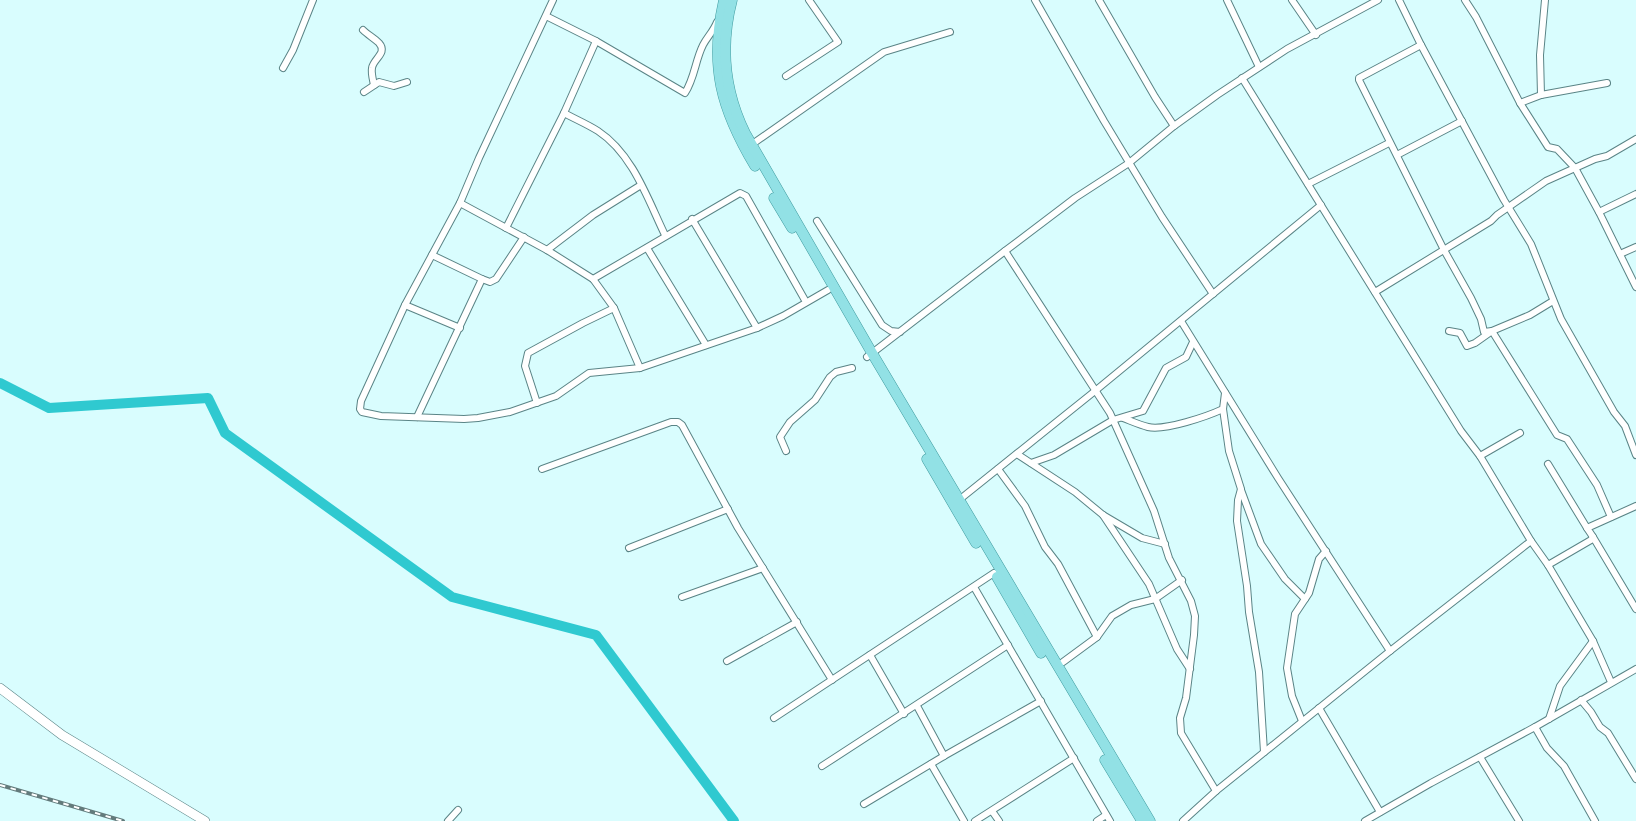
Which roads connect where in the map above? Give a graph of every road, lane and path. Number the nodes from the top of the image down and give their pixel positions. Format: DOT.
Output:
graph roads {
  1 [pos="313,0"];
  2 [pos="553,0"];
  3 [pos="724,0"];
  4 [pos="732,0"];
  5 [pos="809,0"];
  6 [pos="1035,0"];
  7 [pos="1099,0"];
  8 [pos="1227,0"];
  9 [pos="1292,0"];
  10 [pos="1378,0"];
  11 [pos="1399,0"];
  12 [pos="1465,0"];
  13 [pos="1545,0"];
  14 [pos="721,14"];
  15 [pos="546,16"];
  16 [pos="363,30"];
  17 [pos="950,32"];
  18 [pos="1316,35"];
  19 [pos="596,41"];
  20 [pos="1421,44"];
  21 [pos="1259,67"];
  22 [pos="284,68"];
  23 [pos="786,76"];
  24 [pos="1242,78"];
  25 [pos="407,82"];
  26 [pos="374,84"];
  27 [pos="1607,84"];
  28 [pos="364,92"];
  29 [pos="1541,95"];
  30 [pos="1520,103"];
  31 [pos="564,112"];
  32 [pos="1462,121"];
  33 [pos="1174,126"];
  34 [pos="1636,139"];
  35 [pos="1389,143"];
  36 [pos="751,145"];
  37 [pos="1397,154"];
  38 [pos="1129,163"];
  39 [pos="1575,168"];
  40 [pos="1308,184"];
  41 [pos="641,185"];
  42 [pos="1636,194"];
  43 [pos="460,203"];
  44 [pos="1321,205"];
  45 [pos="1509,208"];
  46 [pos="1599,212"];
  47 [pos="692,219"];
  48 [pos="817,221"];
  49 [pos="506,228"];
  50 [pos="665,235"];
  51 [pos="524,237"];
  52 [pos="1636,247"];
  53 [pos="647,248"];
  54 [pos="548,250"];
  55 [pos="1444,250"];
  56 [pos="1005,251"];
  57 [pos="1620,254"];
  58 [pos="432,255"];
  59 [pos="482,279"];
  60 [pos="593,279"];
  61 [pos="1636,286"];
  62 [pos="828,290"];
  63 [pos="1375,292"];
  64 [pos="1212,294"];
  65 [pos="1553,301"];
  66 [pos="806,302"];
  67 [pos="405,305"];
  68 [pos="614,308"];
  69 [pos="1180,321"];
  70 [pos="460,328"];
  71 [pos="757,328"];
  72 [pos="1449,331"];
  73 [pos="1492,331"];
  74 [pos="900,332"];
  75 [pos="1193,342"];
  76 [pos="706,345"];
  77 [pos="870,355"];
  78 [pos="640,368"];
  79 [pos="852,368"];
  80 [pos="1095,391"];
  81 [pos="1225,393"];
  82 [pos="537,403"];
  83 [pos="1223,409"];
  84 [pos="417,417"];
  85 [pos="1122,417"];
  86 [pos="1113,420"];
  87 [pos="1520,432"];
  88 [pos="786,451"];
  89 [pos="1017,454"];
  90 [pos="1480,456"];
  91 [pos="1636,456"];
  92 [pos="1030,462"];
  93 [pos="1548,464"];
  94 [pos="542,469"];
  95 [pos="998,469"];
  96 [pos="1241,489"];
  97 [pos="959,500"];
  98 [pos="1636,506"];
  99 [pos="728,509"];
  100 [pos="1103,515"];
  101 [pos="1611,517"];
  102 [pos="1587,528"];
  103 [pos="1592,537"];
  104 [pos="1531,541"];
  105 [pos="1165,544"];
  106 [pos="629,548"];
  107 [pos="1326,551"];
  108 [pos="1548,565"];
  109 [pos="763,568"];
  110 [pos="994,573"];
  111 [pos="1182,580"];
  112 [pos="974,587"];
  113 [pos="682,597"];
  114 [pos="1155,599"];
  115 [pos="1304,599"];
  116 [pos="1636,610"];
  117 [pos="797,622"];
  118 [pos="1097,637"];
  119 [pos="1593,642"];
  120 [pos="1008,644"];
  121 [pos="1390,650"];
  122 [pos="870,654"];
  123 [pos="727,661"];
  124 [pos="1063,662"];
  125 [pos="1190,669"];
  126 [pos="1636,669"];
  127 [pos="832,680"];
  128 [pos="1611,682"];
  129 [pos="0,688"];
  130 [pos="1041,700"];
  131 [pos="1581,700"];
  132 [pos="917,706"];
  133 [pos="1319,708"];
  134 [pos="904,714"];
  135 [pos="774,718"];
  136 [pos="1549,719"];
  137 [pos="1302,721"];
  138 [pos="1535,727"];
  139 [pos="1264,752"];
  140 [pos="944,756"];
  141 [pos="1480,757"];
  142 [pos="1074,758"];
  143 [pos="931,764"];
  144 [pos="822,766"];
  145 [pos="1636,779"];
  146 [pos="1216,791"];
  147 [pos="864,804"];
  148 [pos="458,810"];
  149 [pos="992,811"];
  150 [pos="1380,812"];
  151 [pos="1108,818"];
  152 [pos="206,821"];
  153 [pos="448,821"];
  154 [pos="964,821"];
  155 [pos="975,821"];
  156 [pos="999,821"];
  157 [pos="1097,821"];
  158 [pos="1142,821"];
  159 [pos="1150,821"];
  160 [pos="1183,821"];
  161 [pos="1365,821"];
  162 [pos="1519,821"];
  163 [pos="1595,821"];
  1 -- 22 [label="street"];
  2 -- 15 [label="street"];
  3 -- 14 [label="main road"];
  4 -- 36 [label="main road"];
  5 -- 23 [label="street"];
  6 -- 38 [label="street"];
  7 -- 33 [label="street"];
  8 -- 21 [label="street"];
  9 -- 18 [label="street"];
  10 -- 18 [label="street"];
  11 -- 20 [label="street"];
  12 -- 30 [label="street"];
  13 -- 29 [label="street"];
  14 -- 19 [label="street"];
  14 -- 62 [label="main road"];
  15 -- 19 [label="street"];
  15 -- 43 [label="street"];
  16 -- 26 [label="street"];
  17 -- 36 [label="street"];
  18 -- 21 [label="street"];
  19 -- 31 [label="street"];
  20 -- 32 [label="street"];
  20 -- 35 [label="street"];
  21 -- 24 [label="street"];
  24 -- 33 [label="street"];
  24 -- 40 [label="street"];
  25 -- 26 [label="street"];
  26 -- 28 [label="street"];
  27 -- 29 [label="street"];
  29 -- 30 [label="street"];
  30 -- 39 [label="street"];
  31 -- 41 [label="street"];
  31 -- 49 [label="street"];
  32 -- 37 [label="street"];
  32 -- 45 [label="street"];
  33 -- 38 [label="street"];
  34 -- 39 [label="street"];
  35 -- 37 [label="street"];
  35 -- 40 [label="street"];
  36 -- 77 [label="main road"];
  37 -- 55 [label="street"];
  38 -- 56 [label="street"];
  38 -- 64 [label="street"];
  39 -- 45 [label="street"];
  39 -- 46 [label="street"];
  40 -- 44 [label="street"];
  41 -- 50 [label="street"];
  41 -- 54 [label="street"];
  42 -- 46 [label="street"];
  43 -- 49 [label="street"];
  43 -- 58 [label="street"];
  44 -- 63 [label="street"];
  44 -- 64 [label="street"];
  45 -- 55 [label="street"];
  45 -- 65 [label="street"];
  46 -- 57 [label="street"];
  47 -- 50 [label="street"];
  47 -- 66 [label="street"];
  47 -- 71 [label="street"];
  48 -- 74 [label="street"];
  49 -- 51 [label="street"];
  50 -- 53 [label="street"];
  51 -- 54 [label="street"];
  51 -- 59 [label="street"];
  52 -- 57 [label="street"];
  53 -- 60 [label="street"];
  53 -- 76 [label="street"];
  54 -- 60 [label="street"];
  55 -- 63 [label="street"];
  55 -- 73 [label="street"];
  56 -- 74 [label="street"];
  56 -- 80 [label="street"];
  57 -- 61 [label="street"];
  58 -- 59 [label="street"];
  58 -- 67 [label="street"];
  59 -- 70 [label="street"];
  60 -- 68 [label="street"];
  62 -- 66 [label="street"];
  62 -- 77 [label="main road"];
  63 -- 90 [label="street"];
  64 -- 69 [label="street"];
  65 -- 73 [label="street"];
  65 -- 91 [label="street"];
  66 -- 71 [label="street"];
  67 -- 70 [label="street"];
  67 -- 84 [label="street"];
  68 -- 78 [label="street"];
  68 -- 82 [label="street"];
  69 -- 75 [label="street"];
  69 -- 80 [label="street"];
  70 -- 84 [label="street"];
  71 -- 76 [label="street"];
  72 -- 73 [label="street"];
  73 -- 101 [label="street"];
  74 -- 77 [label="street"];
  75 -- 81 [label="street"];
  75 -- 85 [label="street"];
  76 -- 78 [label="street"];
  77 -- 97 [label="main road"];
  77 -- 110 [label="main road"];
  78 -- 82 [label="street"];
  79 -- 88 [label="street"];
  80 -- 86 [label="street"];
  80 -- 89 [label="street"];
  81 -- 83 [label="street"];
  81 -- 107 [label="street"];
  82 -- 84 [label="street"];
  83 -- 85 [label="street"];
  83 -- 96 [label="street"];
  85 -- 86 [label="street"];
  86 -- 92 [label="street"];
  86 -- 105 [label="street"];
  87 -- 90 [label="street"];
  89 -- 92 [label="street"];
  89 -- 95 [label="street"];
  90 -- 104 [label="street"];
  92 -- 100 [label="street"];
  93 -- 102 [label="street"];
  94 -- 99 [label="street"];
  95 -- 97 [label="street"];
  95 -- 118 [label="street"];
  96 -- 115 [label="street"];
  96 -- 139 [label="street"];
  97 -- 159 [label="main road"];
  98 -- 101 [label="street"];
  99 -- 106 [label="street"];
  99 -- 109 [label="street"];
  100 -- 105 [label="street"];
  100 -- 114 [label="street"];
  101 -- 102 [label="street"];
  102 -- 103 [label="street"];
  103 -- 108 [label="street"];
  103 -- 116 [label="street"];
  104 -- 108 [label="street"];
  104 -- 121 [label="street"];
  105 -- 111 [label="street"];
  107 -- 115 [label="street"];
  107 -- 121 [label="street"];
  108 -- 119 [label="street"];
  109 -- 113 [label="street"];
  109 -- 117 [label="street"];
  110 -- 112 [label="street"];
  110 -- 158 [label="main road"];
  111 -- 114 [label="street"];
  111 -- 125 [label="street"];
  112 -- 120 [label="street"];
  112 -- 122 [label="street"];
  114 -- 118 [label="street"];
  114 -- 125 [label="street"];
  115 -- 137 [label="street"];
  117 -- 123 [label="street"];
  117 -- 127 [label="street"];
  118 -- 124 [label="street"];
  119 -- 128 [label="street"];
  119 -- 136 [label="street"];
  120 -- 130 [label="street"];
  120 -- 132 [label="street"];
  121 -- 133 [label="street"];
  122 -- 127 [label="street"];
  122 -- 134 [label="street"];
  125 -- 146 [label="street"];
  126 -- 128 [label="street"];
  127 -- 135 [label="street"];
  128 -- 131 [label="street"];
  129 -- 152 [label="street"];
  130 -- 140 [label="street"];
  130 -- 142 [label="street"];
  131 -- 136 [label="street"];
  131 -- 145 [label="street"];
  132 -- 134 [label="street"];
  132 -- 140 [label="street"];
  133 -- 137 [label="street"];
  133 -- 150 [label="street"];
  134 -- 144 [label="street"];
  136 -- 138 [label="street"];
  137 -- 139 [label="street"];
  138 -- 141 [label="street"];
  138 -- 163 [label="street"];
  139 -- 146 [label="street"];
  140 -- 143 [label="street"];
  141 -- 150 [label="street"];
  141 -- 162 [label="street"];
  142 -- 149 [label="street"];
  142 -- 151 [label="street"];
  143 -- 147 [label="street"];
  143 -- 154 [label="street"];
  146 -- 160 [label="street"];
  148 -- 153 [label="street"];
  149 -- 155 [label="street"];
  149 -- 156 [label="street"];
  150 -- 161 [label="street"];
  151 -- 157 [label="street"];
}
